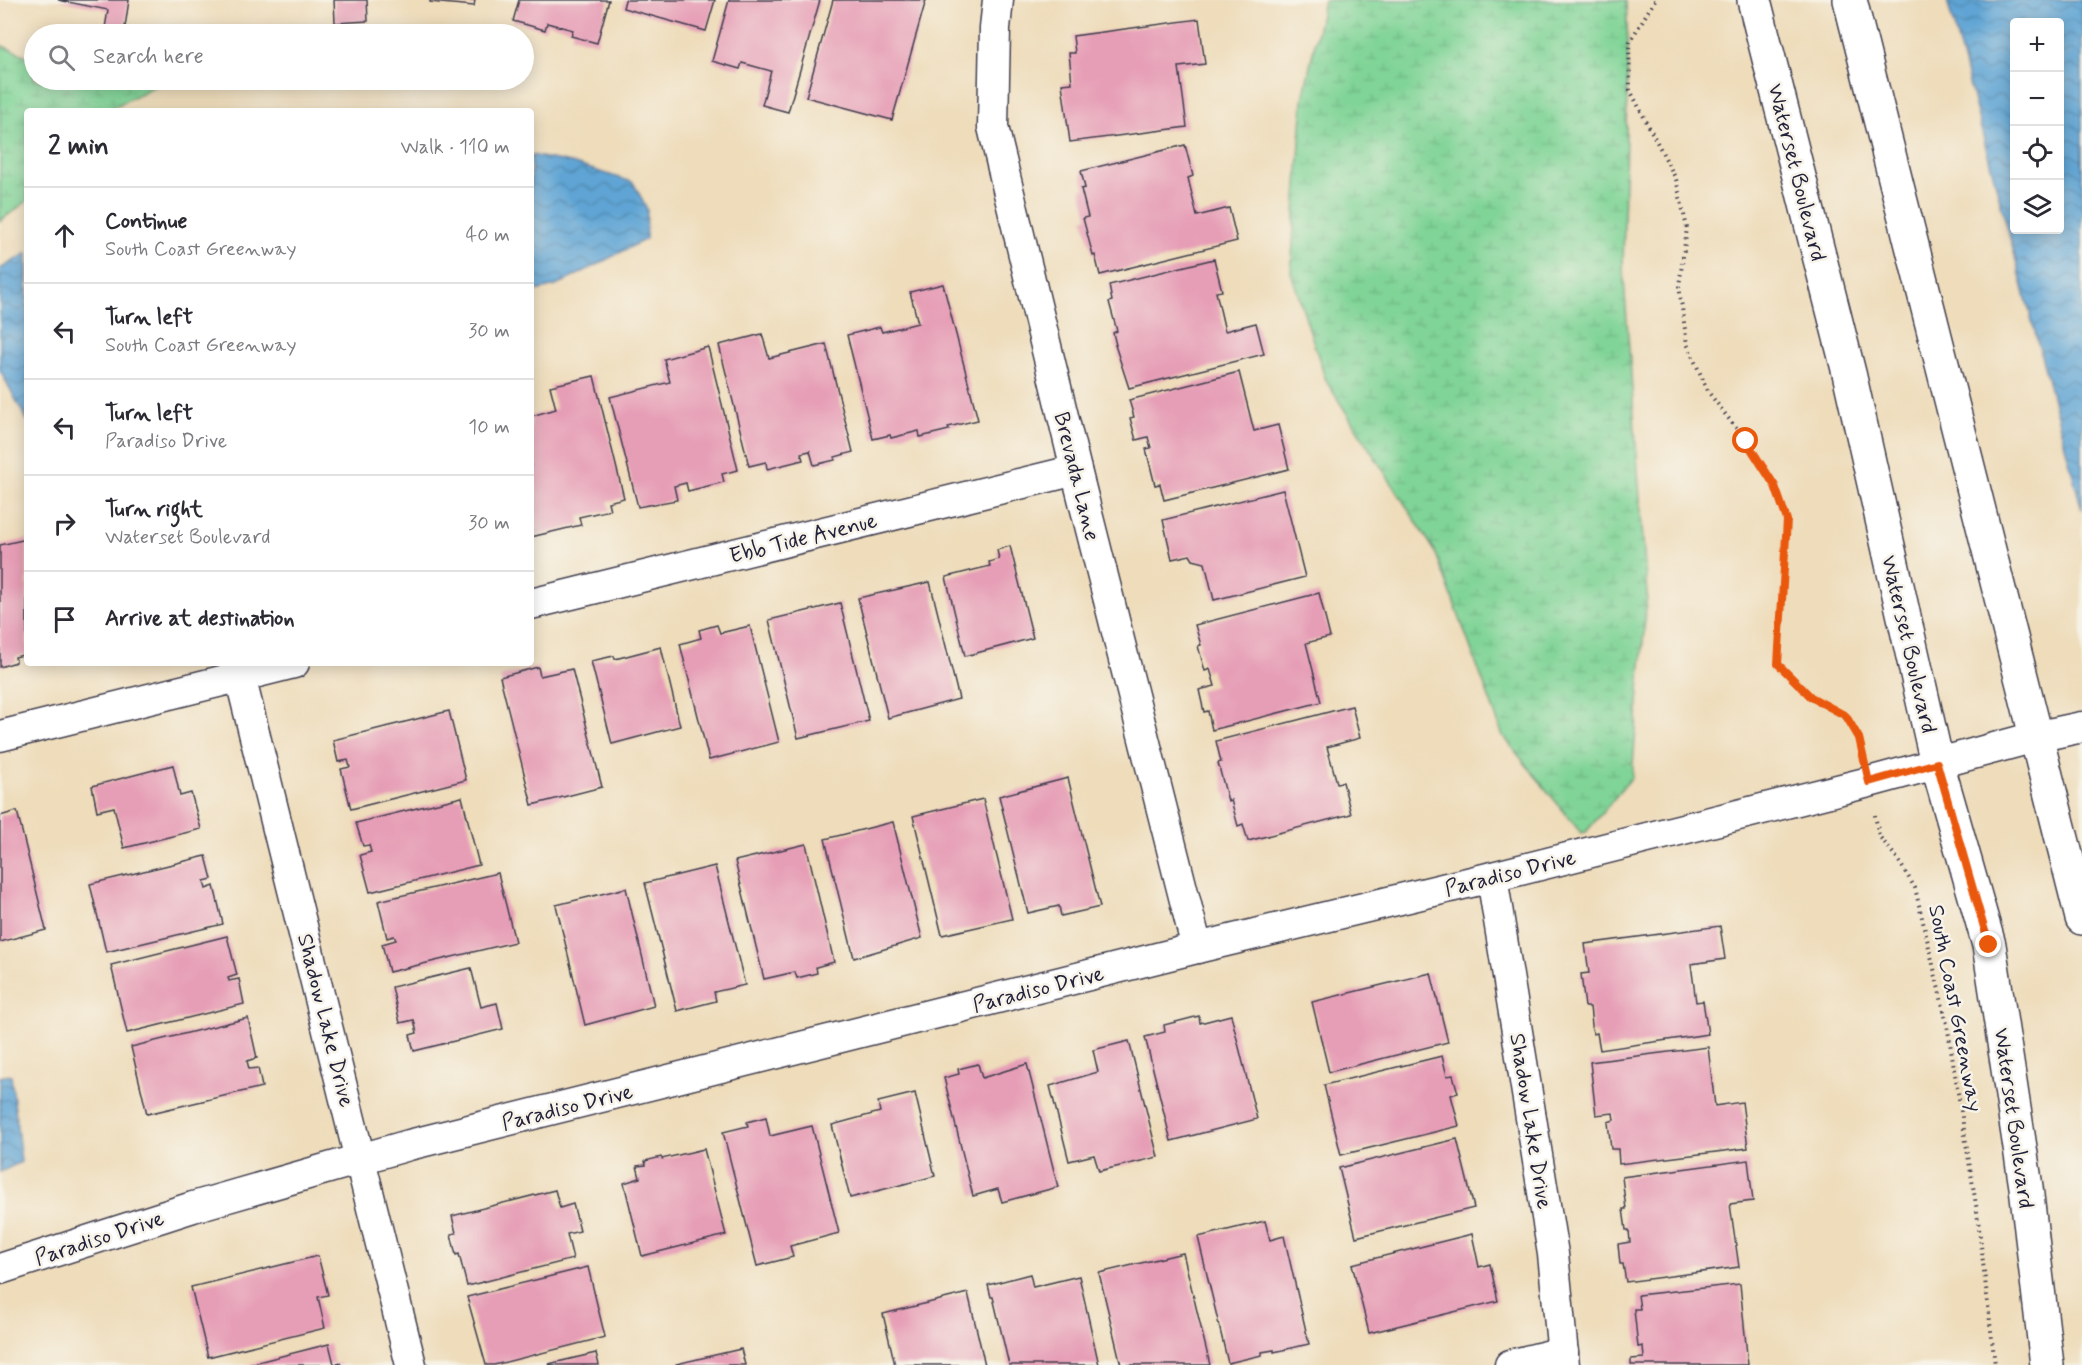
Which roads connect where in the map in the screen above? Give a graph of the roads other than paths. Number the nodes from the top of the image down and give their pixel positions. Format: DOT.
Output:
graph roads {
  1 [pos="998,0"];
  2 [pos="1754,0"];
  3 [pos="1850,0"];
  4 [pos="1076,470"];
  5 [pos="534,603"];
  6 [pos="282,666"];
  7 [pos="240,676"];
  8 [pos="2082,727"];
  9 [pos="0,736"];
  10 [pos="2035,737"];
  11 [pos="1937,763"];
  12 [pos="1492,877"];
  13 [pos="2082,918"];
  14 [pos="1197,948"];
  15 [pos="362,1160"];
  16 [pos="0,1269"];
  17 [pos="1563,1358"];
  18 [pos="411,1365"];
  19 [pos="1510,1365"];
  20 [pos="2047,1365"];
  1 -- 4 [label="street, Brevada Lane"];
  2 -- 11 [label="street, Waterset Boulevard"];
  3 -- 10 [label="street"];
  4 -- 5 [label="street, Ebb Tide Avenue"];
  4 -- 14 [label="street, Brevada Lane"];
  6 -- 7 [label="street"];
  7 -- 9 [label="street"];
  7 -- 15 [label="street, Shadow Lake Drive"];
  8 -- 10 [label="street, Paradiso Drive"];
  10 -- 11 [label="street, Paradiso Drive"];
  10 -- 13 [label="street"];
  11 -- 12 [label="street, Paradiso Drive"];
  11 -- 20 [label="street, Waterset Boulevard"];
  12 -- 14 [label="street, Paradiso Drive"];
  12 -- 17 [label="street, Shadow Lake Drive"];
  14 -- 15 [label="street, Paradiso Drive"];
  15 -- 16 [label="street, Paradiso Drive"];
  15 -- 18 [label="street, Shadow Lake Drive"];
  17 -- 19 [label="street"];
}
